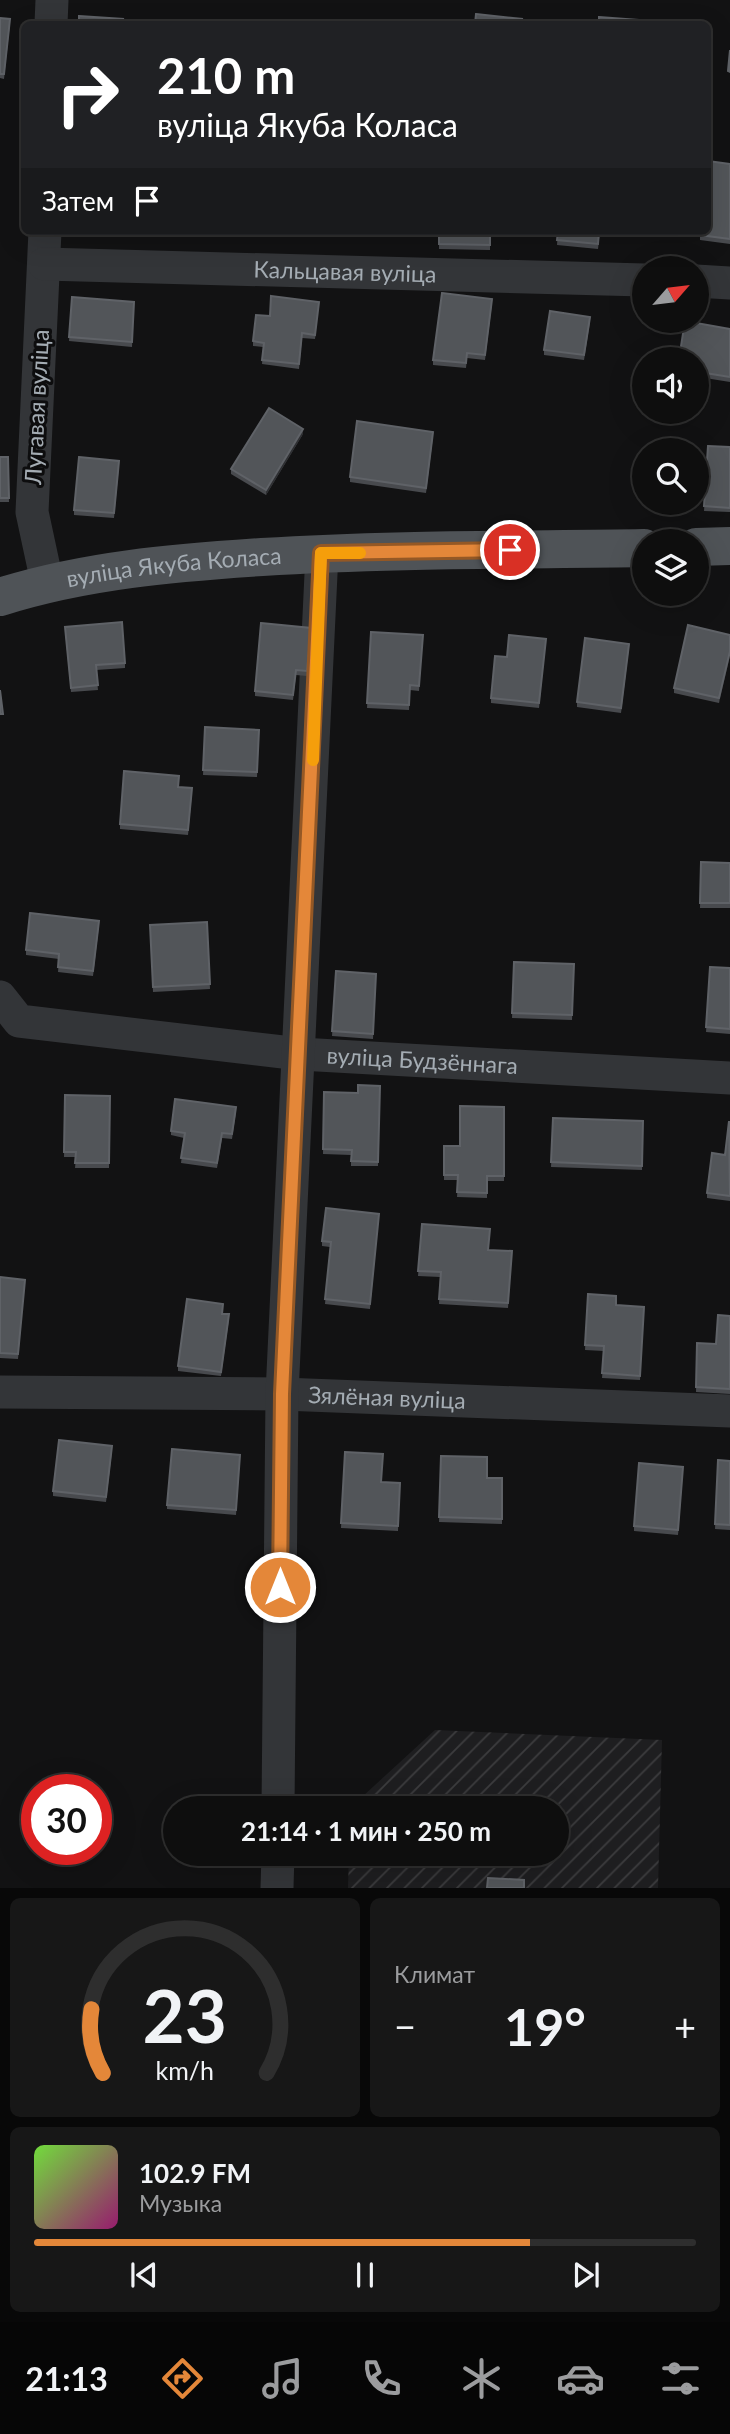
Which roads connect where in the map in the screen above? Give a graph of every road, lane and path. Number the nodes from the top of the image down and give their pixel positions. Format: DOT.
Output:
graph roads {
  1 [pos="52,0"];
  2 [pos="51,21"];
  3 [pos="45,235"];
  4 [pos="44,264"];
  5 [pos="632,280"];
  6 [pos="709,282"];
  7 [pos="730,284"];
  8 [pos="730,546"];
  9 [pos="709,547"];
  10 [pos="632,548"];
  11 [pos="321,553"];
  12 [pos="47,582"];
  13 [pos="0,597"];
  14 [pos="0,997"];
  15 [pos="300,1054"];
  16 [pos="730,1078"];
  17 [pos="0,1392"];
  18 [pos="282,1394"];
  19 [pos="730,1411"];
  20 [pos="278,1796"];
  21 [pos="278,1866"];
  22 [pos="278,1888"];
  1 -- 2 [label="street"];
  3 -- 4 [label="street, Лугавая вуліца"];
  4 -- 5 [label="street, Кальцавая вуліца"];
  4 -- 12 [label="street, Лугавая вуліца"];
  6 -- 7 [label="street"];
  8 -- 9 [label="main road"];
  10 -- 11 [label="main road, вуліца Якуба Коласа"];
  11 -- 12 [label="main road, вуліца Якуба Коласа"];
  11 -- 15 [label="street"];
  12 -- 13 [label="main road, вуліца Якуба Коласа"];
  14 -- 15 [label="street, вуліца Будзённага"];
  15 -- 16 [label="street, вуліца Будзённага"];
  15 -- 18 [label="street"];
  17 -- 18 [label="street, Зялёная вуліца"];
  18 -- 19 [label="street, Зялёная вуліца"];
  18 -- 20 [label="street"];
  21 -- 22 [label="street"];
}
